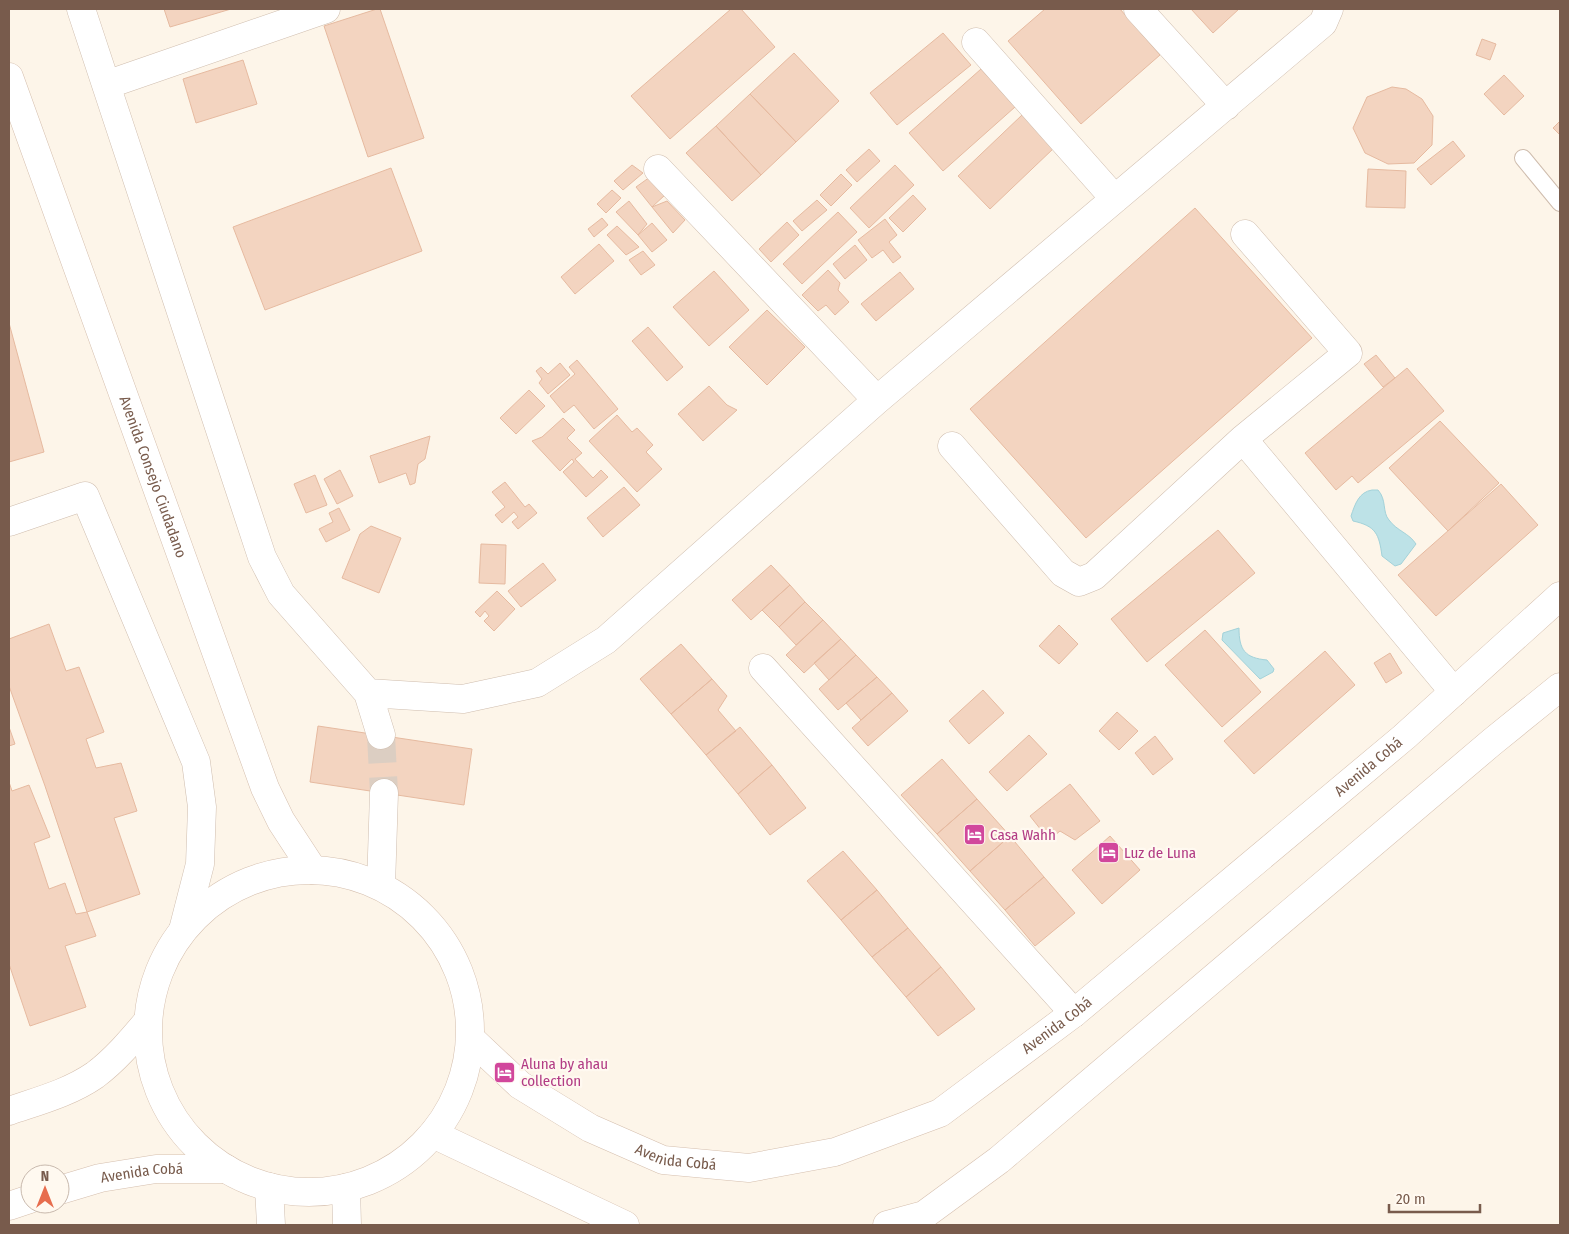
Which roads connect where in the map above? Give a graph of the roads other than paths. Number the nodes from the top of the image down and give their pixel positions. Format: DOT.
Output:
graph roads {
  1 [pos="82,9"];
  2 [pos="326,9"];
  3 [pos="1138,9"];
  4 [pos="1329,9"];
  5 [pos="976,42"];
  6 [pos="9,77"];
  7 [pos="106,85"];
  8 [pos="1226,106"];
  9 [pos="1523,158"];
  10 [pos="658,169"];
  11 [pos="1114,199"];
  12 [pos="1560,203"];
  13 [pos="1245,234"];
  14 [pos="877,400"];
  15 [pos="1243,440"];
  16 [pos="952,446"];
  17 [pos="9,522"];
  18 [pos="1560,596"];
  19 [pos="763,668"];
  20 [pos="1560,686"];
  21 [pos="1454,692"];
  22 [pos="368,693"];
  23 [pos="381,736"];
  24 [pos="384,793"];
  25 [pos="313,870"];
  26 [pos="381,886"];
  27 [pos="182,930"];
  28 [pos="1074,1013"];
  29 [pos="147,1022"];
  30 [pos="471,1038"];
  31 [pos="9,1111"];
  32 [pos="433,1134"];
  33 [pos="226,1169"];
  34 [pos="70,1187"];
  35 [pos="269,1187"];
  36 [pos="346,1188"];
  37 [pos="271,1225"];
  38 [pos="347,1225"];
  39 [pos="625,1225"];
  40 [pos="887,1225"];
  1 -- 7 [label="street"];
  2 -- 7 [label="street"];
  3 -- 8 [label="street"];
  4 -- 8 [label="street"];
  5 -- 11 [label="street"];
  6 -- 25 [label="street, Avenida Consejo Ciudadano"];
  7 -- 22 [label="street"];
  8 -- 11 [label="street"];
  9 -- 12 [label="lane"];
  10 -- 14 [label="street"];
  11 -- 14 [label="street"];
  13 -- 15 [label="street"];
  14 -- 22 [label="street"];
  15 -- 16 [label="street"];
  15 -- 21 [label="street"];
  17 -- 27 [label="street"];
  18 -- 21 [label="street, Avenida Cobá"];
  19 -- 28 [label="street"];
  20 -- 40 [label="street"];
  21 -- 28 [label="street, Avenida Cobá"];
  22 -- 23 [label="street"];
  24 -- 26 [label="street"];
  25 -- 26 [label="street"];
  25 -- 27 [label="street"];
  26 -- 30 [label="street"];
  27 -- 29 [label="street"];
  28 -- 30 [label="street, Avenida Cobá"];
  29 -- 31 [label="street"];
  29 -- 33 [label="street"];
  30 -- 32 [label="street"];
  32 -- 36 [label="street"];
  32 -- 39 [label="street"];
  33 -- 34 [label="street, Avenida Cobá"];
  33 -- 35 [label="street"];
  35 -- 36 [label="street"];
  35 -- 37 [label="street"];
  36 -- 38 [label="street"];
}
